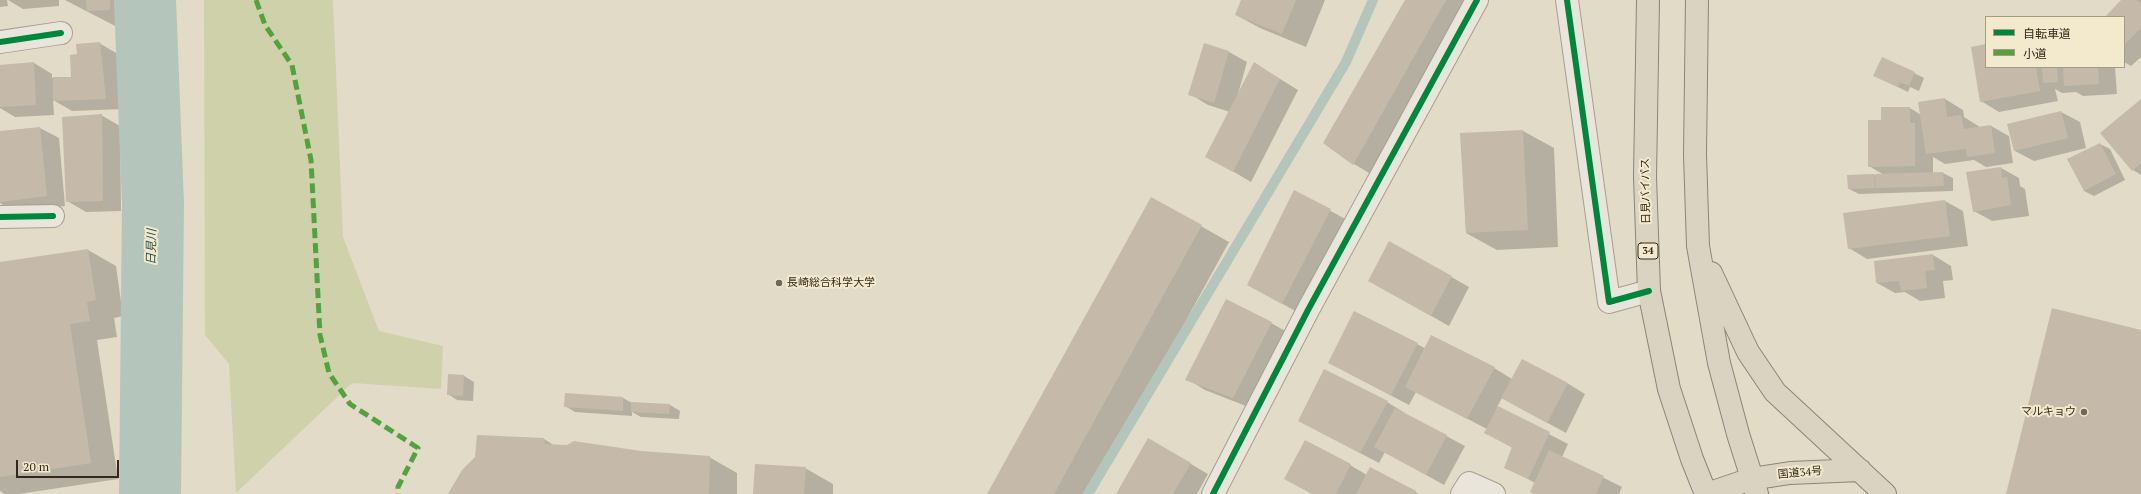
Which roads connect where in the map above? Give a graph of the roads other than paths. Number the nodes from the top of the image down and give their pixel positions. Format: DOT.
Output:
graph roads {
  1 [pos="1477,0"];
  2 [pos="1567,0"];
  3 [pos="1648,0"];
  4 [pos="1697,0"];
  5 [pos="61,33"];
  6 [pos="0,42"];
  7 [pos="53,216"];
  8 [pos="0,217"];
  9 [pos="1698,246"];
  10 [pos="1649,291"];
  11 [pos="1860,470"];
  12 [pos="1754,487"];
  13 [pos="1213,494"];
  14 [pos="1462,494"];
  15 [pos="1494,494"];
  16 [pos="1707,494"];
  17 [pos="1885,494"];
  1 -- 13 [label="street"];
  2 -- 10 [label="street"];
  3 -- 10 [label="highway, 日見バイパス / 34"];
  4 -- 9 [label="highway"];
  5 -- 6 [label="street"];
  7 -- 8 [label="street"];
  9 -- 11 [label="highway"];
  9 -- 12 [label="highway"];
  10 -- 16 [label="highway, 日見バイパス / 34"];
  11 -- 12 [label="highway, 国道34号 / 34"];
  11 -- 17 [label="highway"];
  12 -- 16 [label="highway, 国道34号 / 34"];
  14 -- 15 [label="street"];
}
